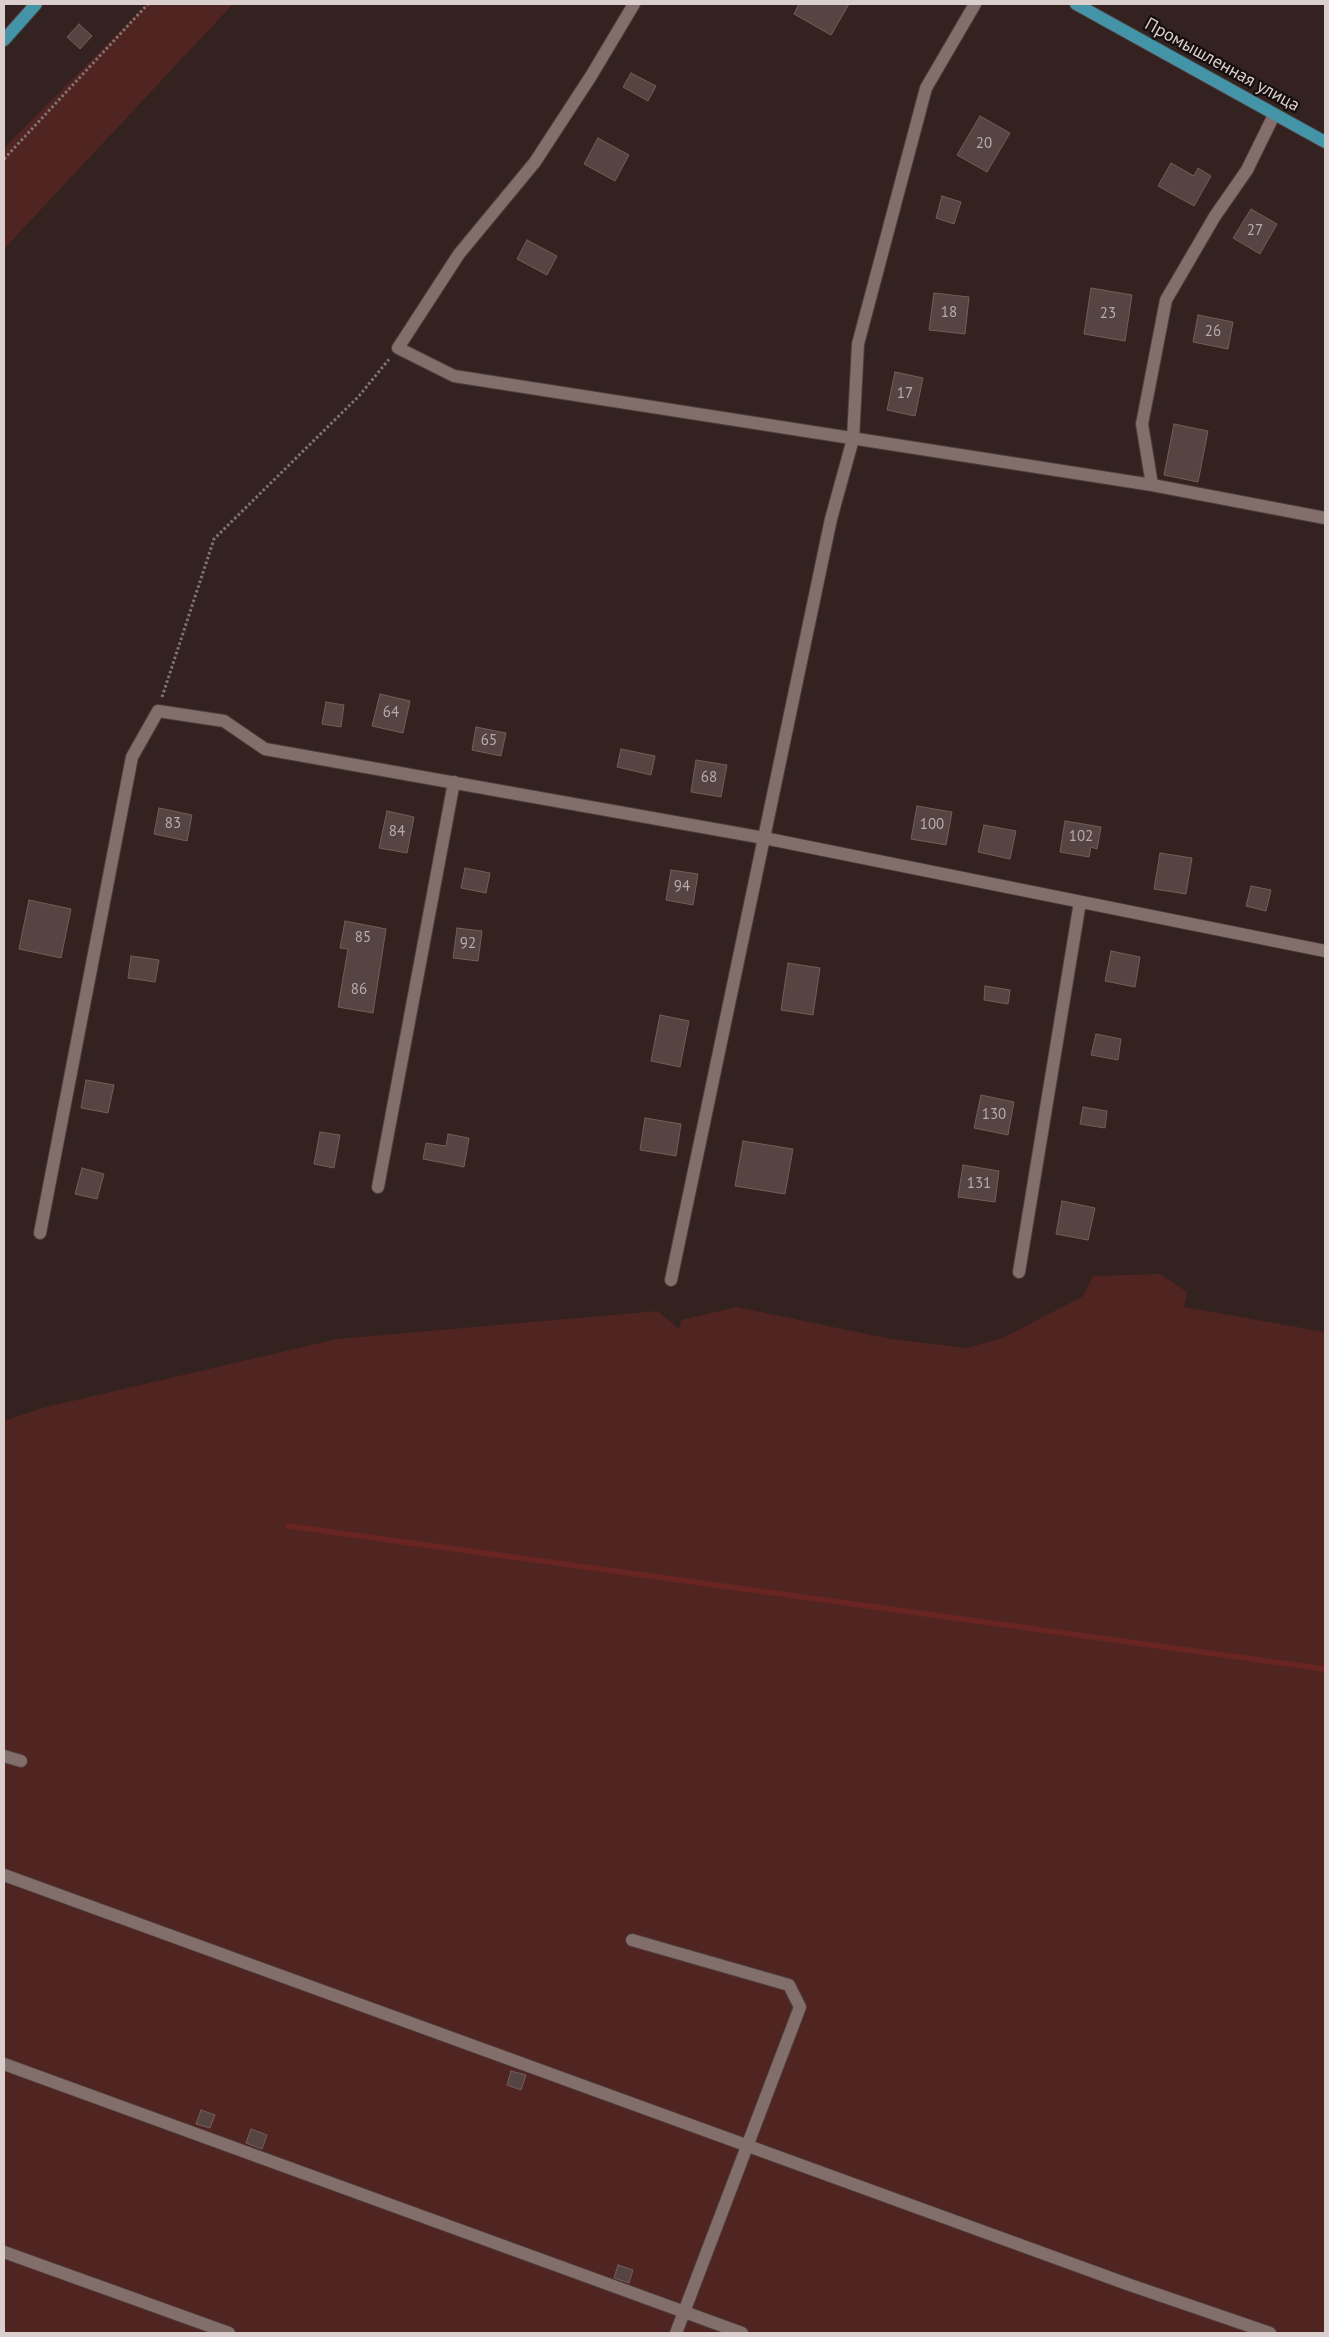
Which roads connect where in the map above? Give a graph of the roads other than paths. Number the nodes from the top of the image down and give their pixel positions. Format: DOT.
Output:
graph roads {
  1 [pos="36,4"];
  2 [pos="634,4"];
  3 [pos="975,4"];
  4 [pos="1076,4"];
  5 [pos="4,40"];
  6 [pos="1274,115"];
  7 [pos="1325,142"];
  8 [pos="853,439"];
  9 [pos="1152,485"];
  10 [pos="1325,518"];
  11 [pos="454,782"];
  12 [pos="764,838"];
  13 [pos="1080,902"];
  14 [pos="1325,951"];
  15 [pos="378,1187"];
  16 [pos="40,1233"];
  17 [pos="1019,1272"];
  18 [pos="671,1280"];
  19 [pos="4,1756"];
  20 [pos="21,1761"];
  21 [pos="4,1875"];
  22 [pos="632,1940"];
  23 [pos="4,2064"];
  24 [pos="748,2144"];
  25 [pos="4,2252"];
  26 [pos="684,2312"];
  27 [pos="229,2333"];
  28 [pos="676,2333"];
  29 [pos="742,2333"];
  30 [pos="1270,2333"];
  1 -- 5 [label="main road"];
  2 -- 8 [label="street"];
  3 -- 8 [label="street"];
  4 -- 6 [label="main road, Промышленная улица"];
  6 -- 7 [label="main road, Промышленная улица"];
  6 -- 9 [label="street"];
  8 -- 9 [label="street"];
  8 -- 12 [label="street"];
  9 -- 10 [label="street"];
  11 -- 12 [label="street"];
  11 -- 15 [label="street"];
  11 -- 16 [label="street"];
  12 -- 13 [label="street"];
  12 -- 18 [label="street"];
  13 -- 14 [label="street"];
  13 -- 17 [label="street"];
  19 -- 20 [label="street"];
  21 -- 24 [label="street"];
  22 -- 24 [label="street"];
  23 -- 26 [label="street"];
  24 -- 26 [label="street"];
  24 -- 30 [label="street"];
  25 -- 27 [label="street"];
  26 -- 28 [label="street"];
  26 -- 29 [label="street"];
}
